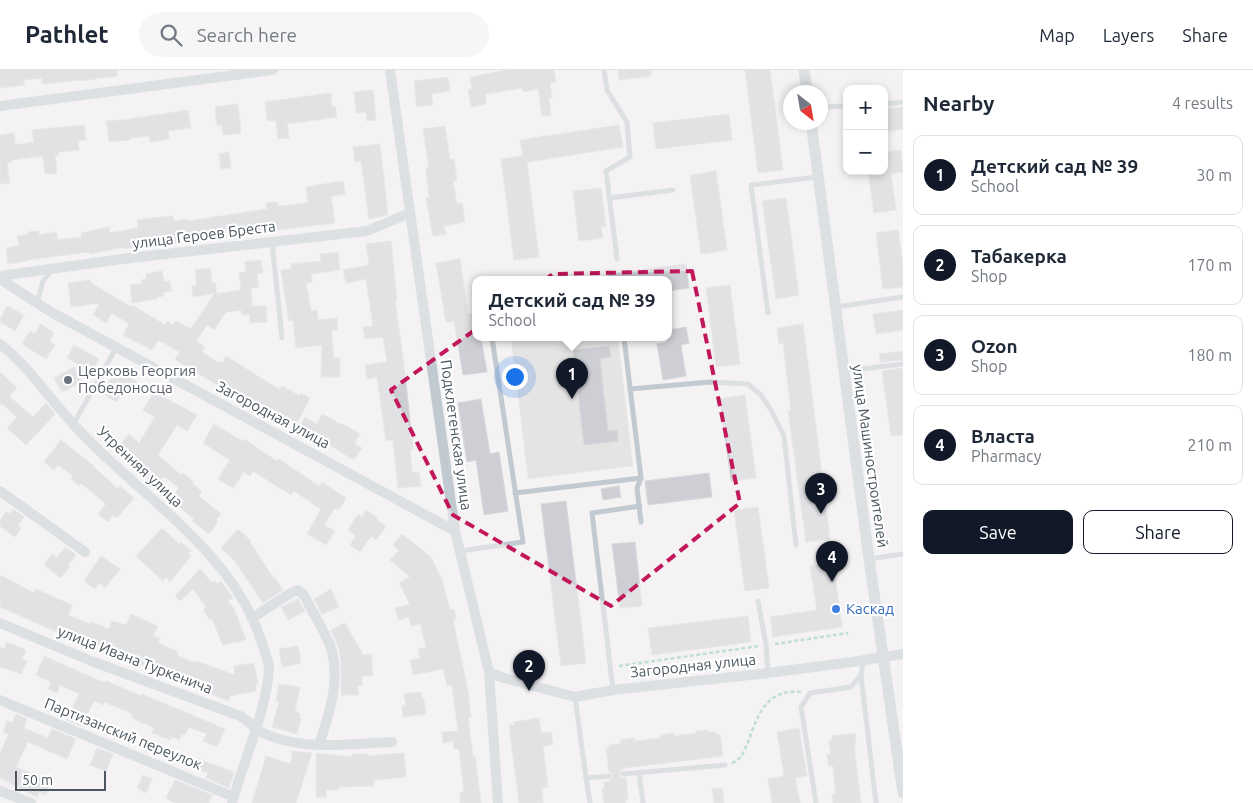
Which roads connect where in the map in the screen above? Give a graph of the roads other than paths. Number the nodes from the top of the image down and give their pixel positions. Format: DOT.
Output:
graph roads {
  1 [pos="273,70"];
  2 [pos="390,70"];
  3 [pos="604,70"];
  4 [pos="804,70"];
  5 [pos="806,85"];
  6 [pos="903,102"];
  7 [pos="888,104"];
  8 [pos="0,106"];
  9 [pos="843,106"];
  10 [pos="828,107"];
  11 [pos="812,130"];
  12 [pos="818,177"];
  13 [pos="673,190"];
  14 [pos="610,198"];
  15 [pos="410,214"];
  16 [pos="272,242"];
  17 [pos="617,259"];
  18 [pos="52,270"];
  19 [pos="0,278"];
  20 [pos="903,297"];
  21 [pos="36,303"];
  22 [pos="835,307"];
  23 [pos="768,313"];
  24 [pos="282,338"];
  25 [pos="492,341"];
  26 [pos="624,341"];
  27 [pos="0,344"];
  28 [pos="116,348"];
  29 [pos="903,364"];
  30 [pos="844,371"];
  31 [pos="630,389"];
  32 [pos="73,425"];
  33 [pos="641,478"];
  34 [pos="0,491"];
  35 [pos="516,493"];
  36 [pos="640,506"];
  37 [pos="641,522"];
  38 [pos="455,531"];
  39 [pos="796,545"];
  40 [pos="460,551"];
  41 [pos="85,552"];
  42 [pos="903,554"];
  43 [pos="869,559"];
  44 [pos="758,601"];
  45 [pos="252,618"];
  46 [pos="0,624"];
  47 [pos="903,654"];
  48 [pos="883,657"];
  49 [pos="863,660"];
  50 [pos="489,672"];
  51 [pos="768,673"];
  52 [pos="861,675"];
  53 [pos="613,690"];
  54 [pos="575,697"];
  55 [pos="0,700"];
  56 [pos="255,729"];
  57 [pos="392,742"];
  58 [pos="319,745"];
  59 [pos="725,765"];
  60 [pos="639,773"];
  61 [pos="623,774"];
  62 [pos="610,776"];
  63 [pos="586,778"];
  64 [pos="0,791"];
  65 [pos="903,793"];
  66 [pos="233,800"];
  67 [pos="31,803"];
  68 [pos="498,803"];
  69 [pos="590,803"];
  70 [pos="643,803"];
  71 [pos="816,803"];
  72 [pos="876,803"];
  1 -- 8 [label="street"];
  2 -- 15 [label="street, Подклетенская улица"];
  3 -- 14 [label="lane"];
  4 -- 5 [label="street"];
  6 -- 7 [label="lane"];
  9 -- 10 [label="lane"];
  11 -- 12 [label="street, улица Машиностроителей"];
  12 -- 22 [label="street, улица Машиностроителей"];
  12 -- 23 [label="lane"];
  13 -- 14 [label="lane"];
  14 -- 17 [label="lane"];
  15 -- 16 [label="street, улица Героев Бреста"];
  15 -- 38 [label="street, Подклетенская улица"];
  16 -- 18 [label="street, улица Героев Бреста"];
  16 -- 24 [label="lane"];
  18 -- 19 [label="street, улица Героев Бреста"];
  18 -- 21 [label="lane"];
  19 -- 21 [label="street, Загородная улица"];
  20 -- 22 [label="lane"];
  21 -- 28 [label="street, Загородная улица"];
  22 -- 30 [label="street, улица Машиностроителей"];
  25 -- 35 [label="lane"];
  26 -- 31 [label="lane"];
  27 -- 32 [label="street, Утренняя улица"];
  28 -- 32 [label="lane"];
  28 -- 38 [label="street, Загородная улица"];
  29 -- 30 [label="lane"];
  30 -- 43 [label="street, улица Машиностроителей"];
  31 -- 33 [label="lane"];
  31 -- 39 [label="lane"];
  32 -- 45 [label="street, Утренняя улица"];
  33 -- 35 [label="lane"];
  33 -- 36 [label="lane"];
  34 -- 41 [label="street"];
  35 -- 40 [label="lane"];
  36 -- 37 [label="lane"];
  36 -- 53 [label="lane"];
  38 -- 40 [label="street, Подклетенская улица"];
  40 -- 50 [label="street, Подклетенская улица"];
  42 -- 43 [label="lane"];
  43 -- 48 [label="street, улица Машиностроителей"];
  44 -- 51 [label="lane"];
  45 -- 56 [label="street, Утренняя улица"];
  45 -- 58 [label="street"];
  46 -- 56 [label="street, улица Ивана Туркенича"];
  47 -- 48 [label="street, Загородная улица"];
  48 -- 49 [label="street, Загородная улица"];
  48 -- 65 [label="street, улица Машиностроителей"];
  49 -- 51 [label="street, Загородная улица"];
  49 -- 52 [label="lane"];
  50 -- 54 [label="street, Загородная улица"];
  50 -- 68 [label="street, Подклетенская улица"];
  51 -- 53 [label="street, Загородная улица"];
  52 -- 71 [label="lane"];
  52 -- 72 [label="lane"];
  53 -- 54 [label="street, Загородная улица"];
  54 -- 63 [label="lane"];
  55 -- 66 [label="street, Партизанский переулок"];
  56 -- 58 [label="street"];
  56 -- 66 [label="street, Утренняя улица"];
  57 -- 58 [label="street"];
  59 -- 60 [label="lane"];
  60 -- 61 [label="lane"];
  60 -- 70 [label="lane"];
  62 -- 63 [label="lane"];
  63 -- 69 [label="lane"];
  64 -- 67 [label="street"];
}
